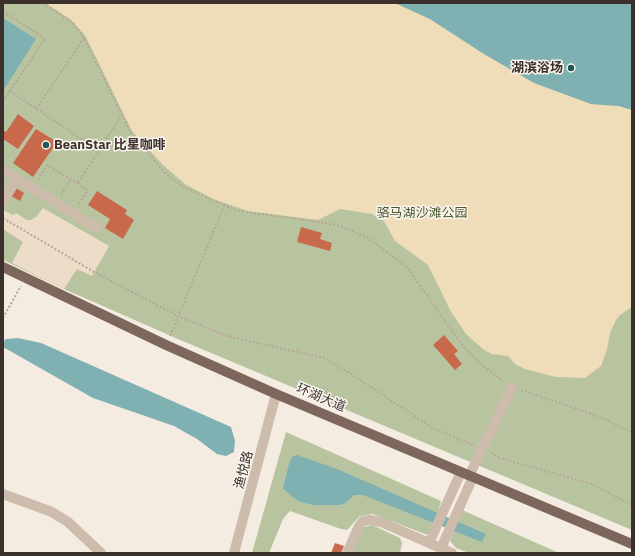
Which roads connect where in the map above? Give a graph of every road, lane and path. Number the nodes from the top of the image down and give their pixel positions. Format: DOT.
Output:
graph roads {
  1 [pos="43,3"];
  2 [pos="3,11"];
  3 [pos="84,38"];
  4 [pos="10,91"];
  5 [pos="3,101"];
  6 [pos="36,109"];
  7 [pos="122,115"];
  8 [pos="99,151"];
  9 [pos="3,170"];
  10 [pos="17,179"];
  11 [pos="71,179"];
  12 [pos="78,183"];
  13 [pos="33,189"];
  14 [pos="3,201"];
  15 [pos="56,202"];
  16 [pos="224,206"];
  17 [pos="74,213"];
  18 [pos="3,218"];
  19 [pos="97,228"];
  20 [pos="3,267"];
  21 [pos="25,278"];
  22 [pos="178,316"];
  23 [pos="3,318"];
  24 [pos="166,345"];
  25 [pos="512,387"];
  26 [pos="276,394"];
  27 [pos="632,432"];
  28 [pos="482,449"];
  29 [pos="468,475"];
  30 [pos="3,494"];
  31 [pos="632,505"];
  32 [pos="429,543"];
  33 [pos="632,544"];
  34 [pos="441,548"];
  35 [pos="100,553"];
  36 [pos="234,553"];
  37 [pos="347,553"];
  38 [pos="452,553"];
  1 -- 3 [label="path"];
  2 -- 4 [label="path"];
  3 -- 6 [label="path"];
  3 -- 7 [label="path"];
  4 -- 5 [label="path"];
  4 -- 6 [label="path"];
  6 -- 8 [label="path"];
  7 -- 8 [label="path"];
  7 -- 16 [label="path"];
  8 -- 12 [label="path"];
  9 -- 10 [label="street"];
  10 -- 13 [label="street"];
  10 -- 14 [label="street"];
  11 -- 12 [label="path"];
  11 -- 13 [label="path"];
  11 -- 15 [label="path"];
  12 -- 17 [label="path"];
  13 -- 15 [label="street"];
  15 -- 17 [label="street"];
  16 -- 22 [label="path"];
  16 -- 25 [label="path"];
  17 -- 19 [label="street"];
  18 -- 22 [label="path"];
  20 -- 21 [label="main road, 环湖大道"];
  21 -- 23 [label="path"];
  21 -- 24 [label="main road, 环湖大道"];
  22 -- 24 [label="path"];
  22 -- 28 [label="path"];
  24 -- 26 [label="main road, 环湖大道"];
  25 -- 27 [label="path"];
  25 -- 28 [label="street"];
  26 -- 29 [label="main road, 环湖大道"];
  26 -- 36 [label="street, 渔悦路"];
  28 -- 29 [label="street"];
  28 -- 31 [label="path"];
  29 -- 32 [label="street"];
  29 -- 33 [label="main road, 环湖大道"];
  29 -- 34 [label="street"];
  30 -- 35 [label="street"];
  32 -- 34 [label="street"];
  32 -- 37 [label="street"];
  34 -- 38 [label="street"];
}
